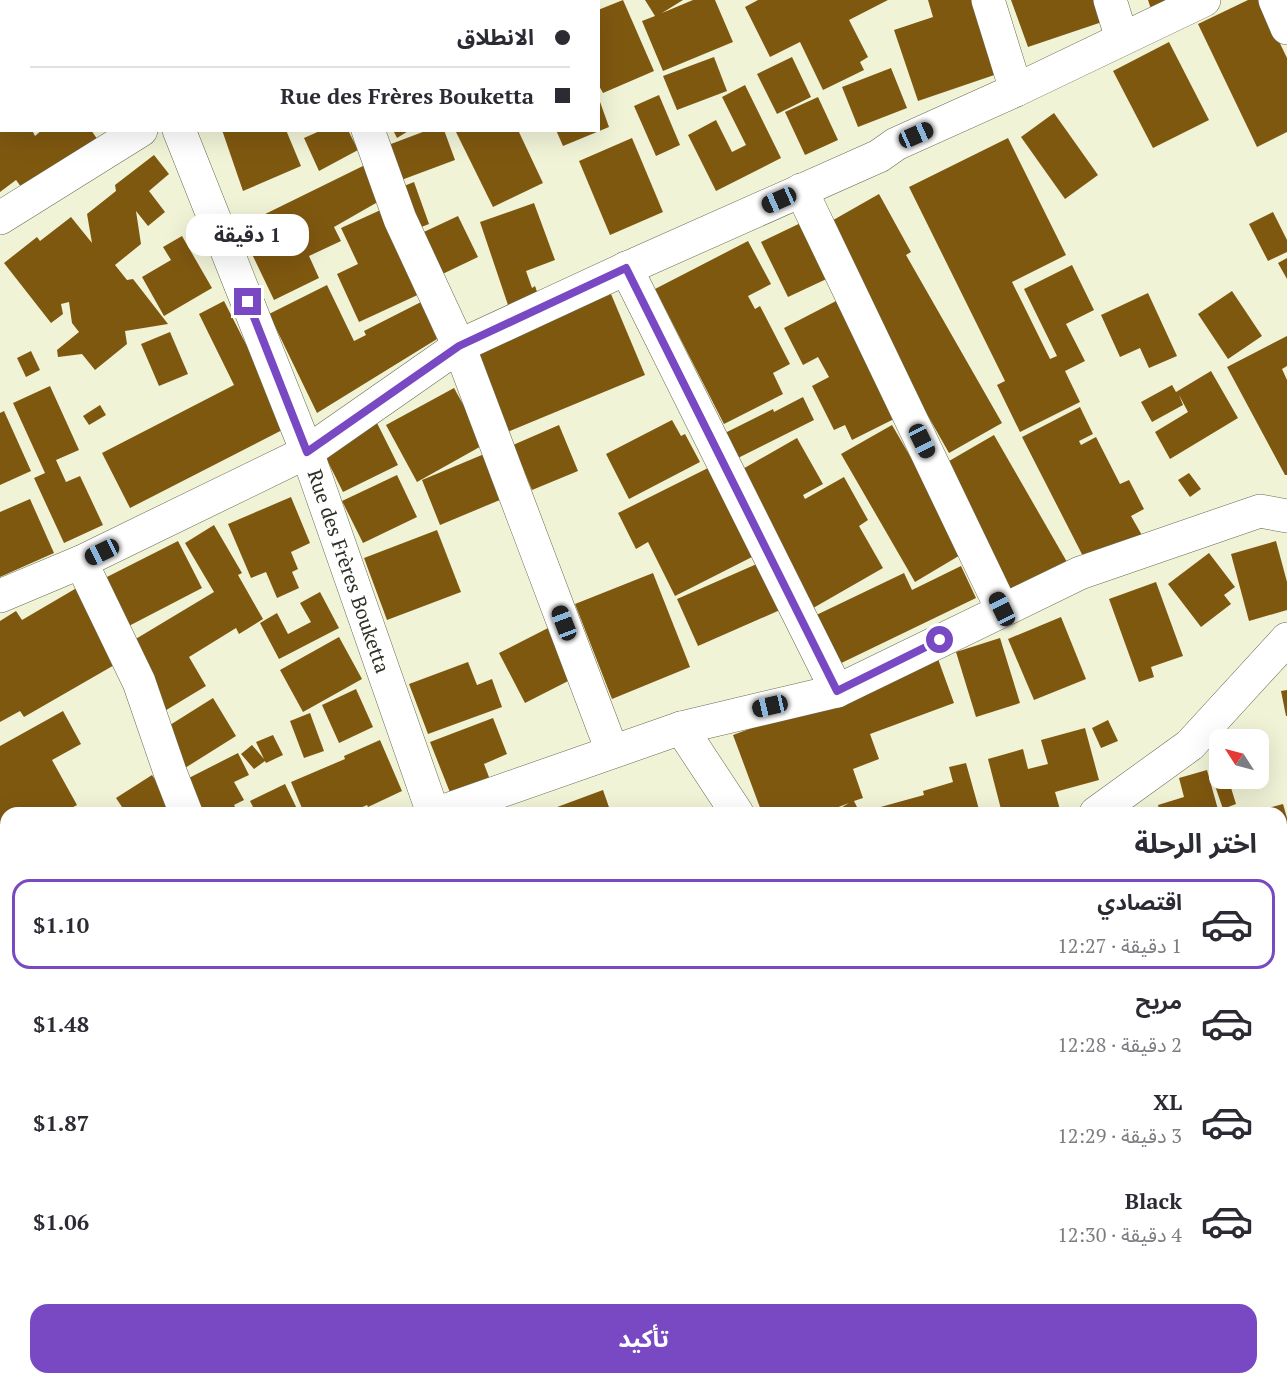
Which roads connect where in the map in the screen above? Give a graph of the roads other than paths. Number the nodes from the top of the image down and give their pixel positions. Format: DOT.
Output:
graph roads {
  1 [pos="988,0"];
  2 [pos="1110,0"];
  3 [pos="1204,0"];
  4 [pos="1275,0"];
  5 [pos="1287,28"];
  6 [pos="1122,39"];
  7 [pos="1016,90"];
  8 [pos="138,132"];
  9 [pos="180,132"];
  10 [pos="369,132"];
  11 [pos="801,190"];
  12 [pos="0,218"];
  13 [pos="626,268"];
  14 [pos="459,346"];
  15 [pos="307,452"];
  16 [pos="1287,516"];
  17 [pos="81,562"];
  18 [pos="0,596"];
  19 [pos="1002,609"];
  20 [pos="1287,639"];
  21 [pos="837,691"];
  22 [pos="681,728"];
  23 [pos="612,751"];
  24 [pos="184,807"];
  25 [pos="431,807"];
  26 [pos="455,807"];
  27 [pos="733,807"];
  28 [pos="1104,807"];
  1 -- 7 [label="street"];
  2 -- 6 [label="street"];
  3 -- 6 [label="street"];
  4 -- 5 [label="street"];
  6 -- 7 [label="street"];
  7 -- 11 [label="street"];
  8 -- 12 [label="street"];
  9 -- 15 [label="street, Rue des Frères Bouketta"];
  10 -- 14 [label="street"];
  11 -- 13 [label="street"];
  11 -- 19 [label="street"];
  13 -- 14 [label="street"];
  13 -- 21 [label="street"];
  14 -- 15 [label="street"];
  14 -- 23 [label="street"];
  15 -- 17 [label="street"];
  15 -- 25 [label="street, Rue des Frères Bouketta"];
  16 -- 19 [label="street"];
  17 -- 18 [label="street"];
  17 -- 24 [label="street"];
  19 -- 21 [label="street"];
  20 -- 28 [label="street"];
  21 -- 22 [label="street"];
  22 -- 23 [label="street"];
  22 -- 27 [label="street"];
  23 -- 26 [label="street"];
}
